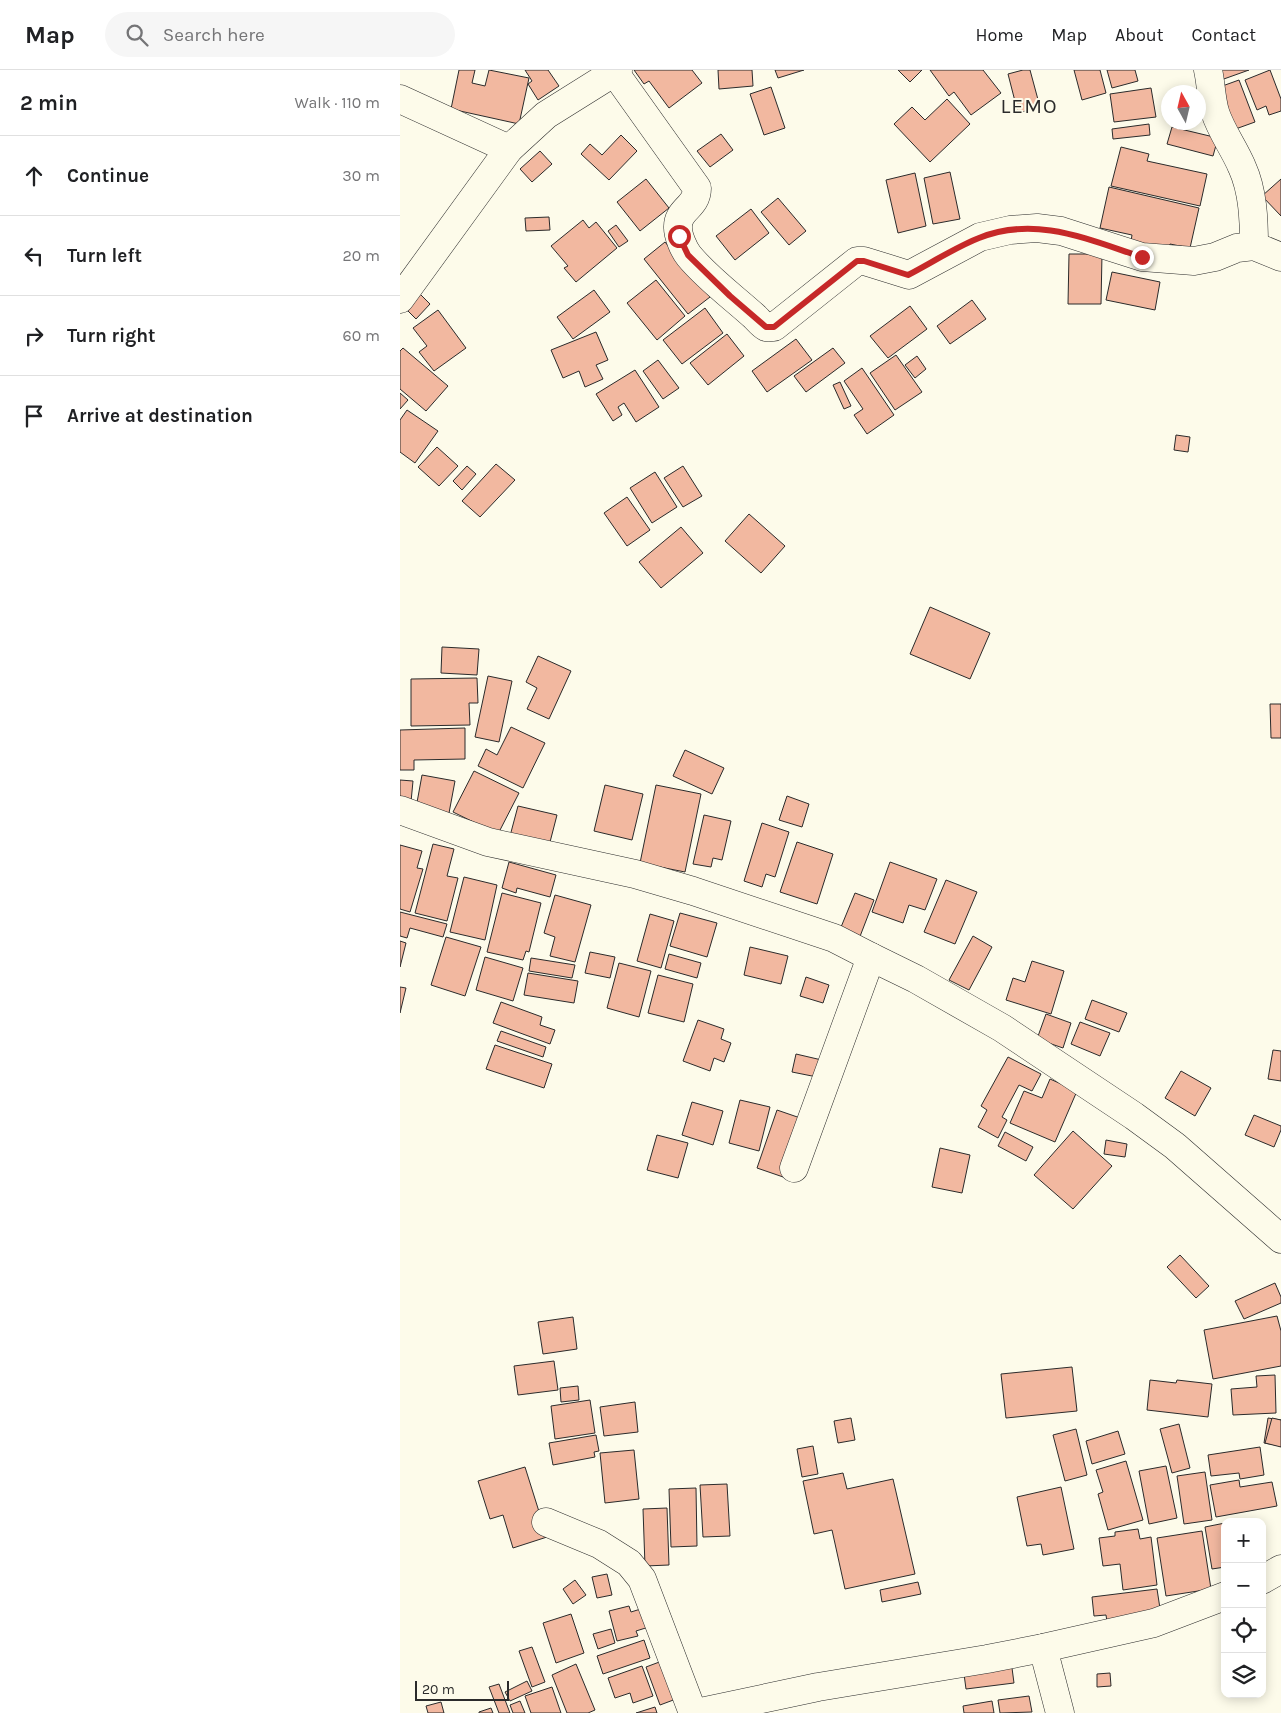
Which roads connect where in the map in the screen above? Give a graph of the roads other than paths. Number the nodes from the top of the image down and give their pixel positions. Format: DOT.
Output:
graph roads {
  1 [pos="1208,70"];
  2 [pos="617,72"];
  3 [pos="400,99"];
  4 [pos="509,149"];
  5 [pos="1254,246"];
  6 [pos="1281,258"];
  7 [pos="400,299"];
  8 [pos="400,810"];
  9 [pos="871,957"];
  10 [pos="794,1168"];
  11 [pos="1281,1239"];
  12 [pos="546,1522"];
  13 [pos="1281,1569"];
  14 [pos="1266,1578"];
  15 [pos="1221,1598"];
  16 [pos="1043,1648"];
  17 [pos="695,1713"];
  18 [pos="1060,1713"];
  1 -- 5 [label="street"];
  2 -- 4 [label="street"];
  2 -- 5 [label="street"];
  3 -- 4 [label="street"];
  4 -- 7 [label="street"];
  5 -- 6 [label="street"];
  8 -- 9 [label="street"];
  9 -- 10 [label="street"];
  9 -- 11 [label="street"];
  12 -- 17 [label="street"];
  13 -- 14 [label="street"];
  15 -- 16 [label="street"];
  16 -- 17 [label="street"];
  16 -- 18 [label="street"];
}
